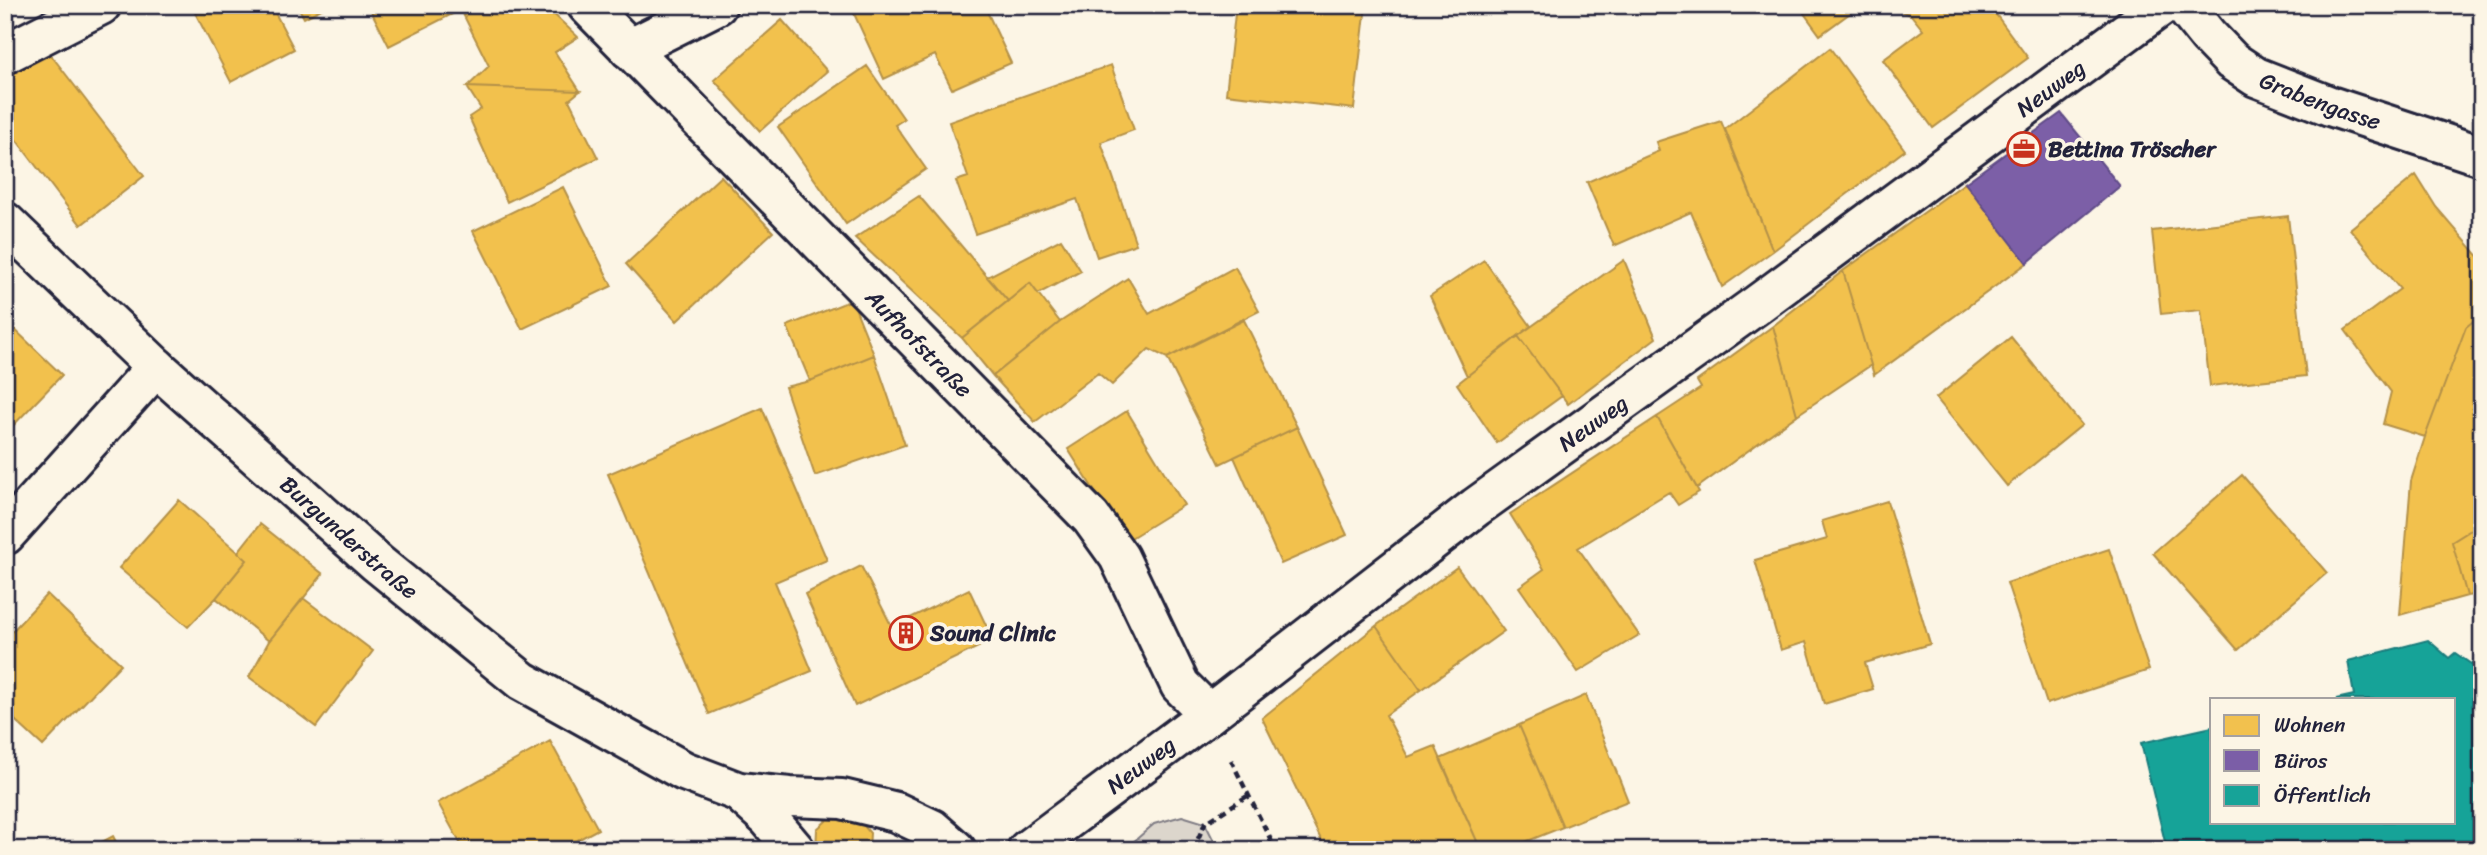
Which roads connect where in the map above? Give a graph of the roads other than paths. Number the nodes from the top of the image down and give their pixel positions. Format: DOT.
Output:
graph roads {
  1 [pos="101,5"];
  2 [pos="587,5"];
  3 [pos="717,5"];
  4 [pos="2163,5"];
  5 [pos="2183,5"];
  6 [pos="629,49"];
  7 [pos="5,54"];
  8 [pos="2482,156"];
  9 [pos="5,222"];
  10 [pos="156,367"];
  11 [pos="5,535"];
  12 [pos="1209,715"];
  13 [pos="739,792"];
  14 [pos="795,850"];
  15 [pos="956,850"];
  16 [pos="1027,850"];
  1 -- 7 [label="street"];
  2 -- 6 [label="street, Aufhofstraße"];
  3 -- 6 [label="street"];
  4 -- 12 [label="street, Neuweg"];
  5 -- 8 [label="street, Grabengasse"];
  6 -- 12 [label="street, Aufhofstraße"];
  9 -- 10 [label="street, Burgunderstraße"];
  10 -- 11 [label="street"];
  10 -- 13 [label="street, Burgunderstraße"];
  12 -- 16 [label="street, Neuweg"];
  13 -- 14 [label="street, Burgunderstraße"];
  13 -- 15 [label="street, Burgunderstraße"];
}
